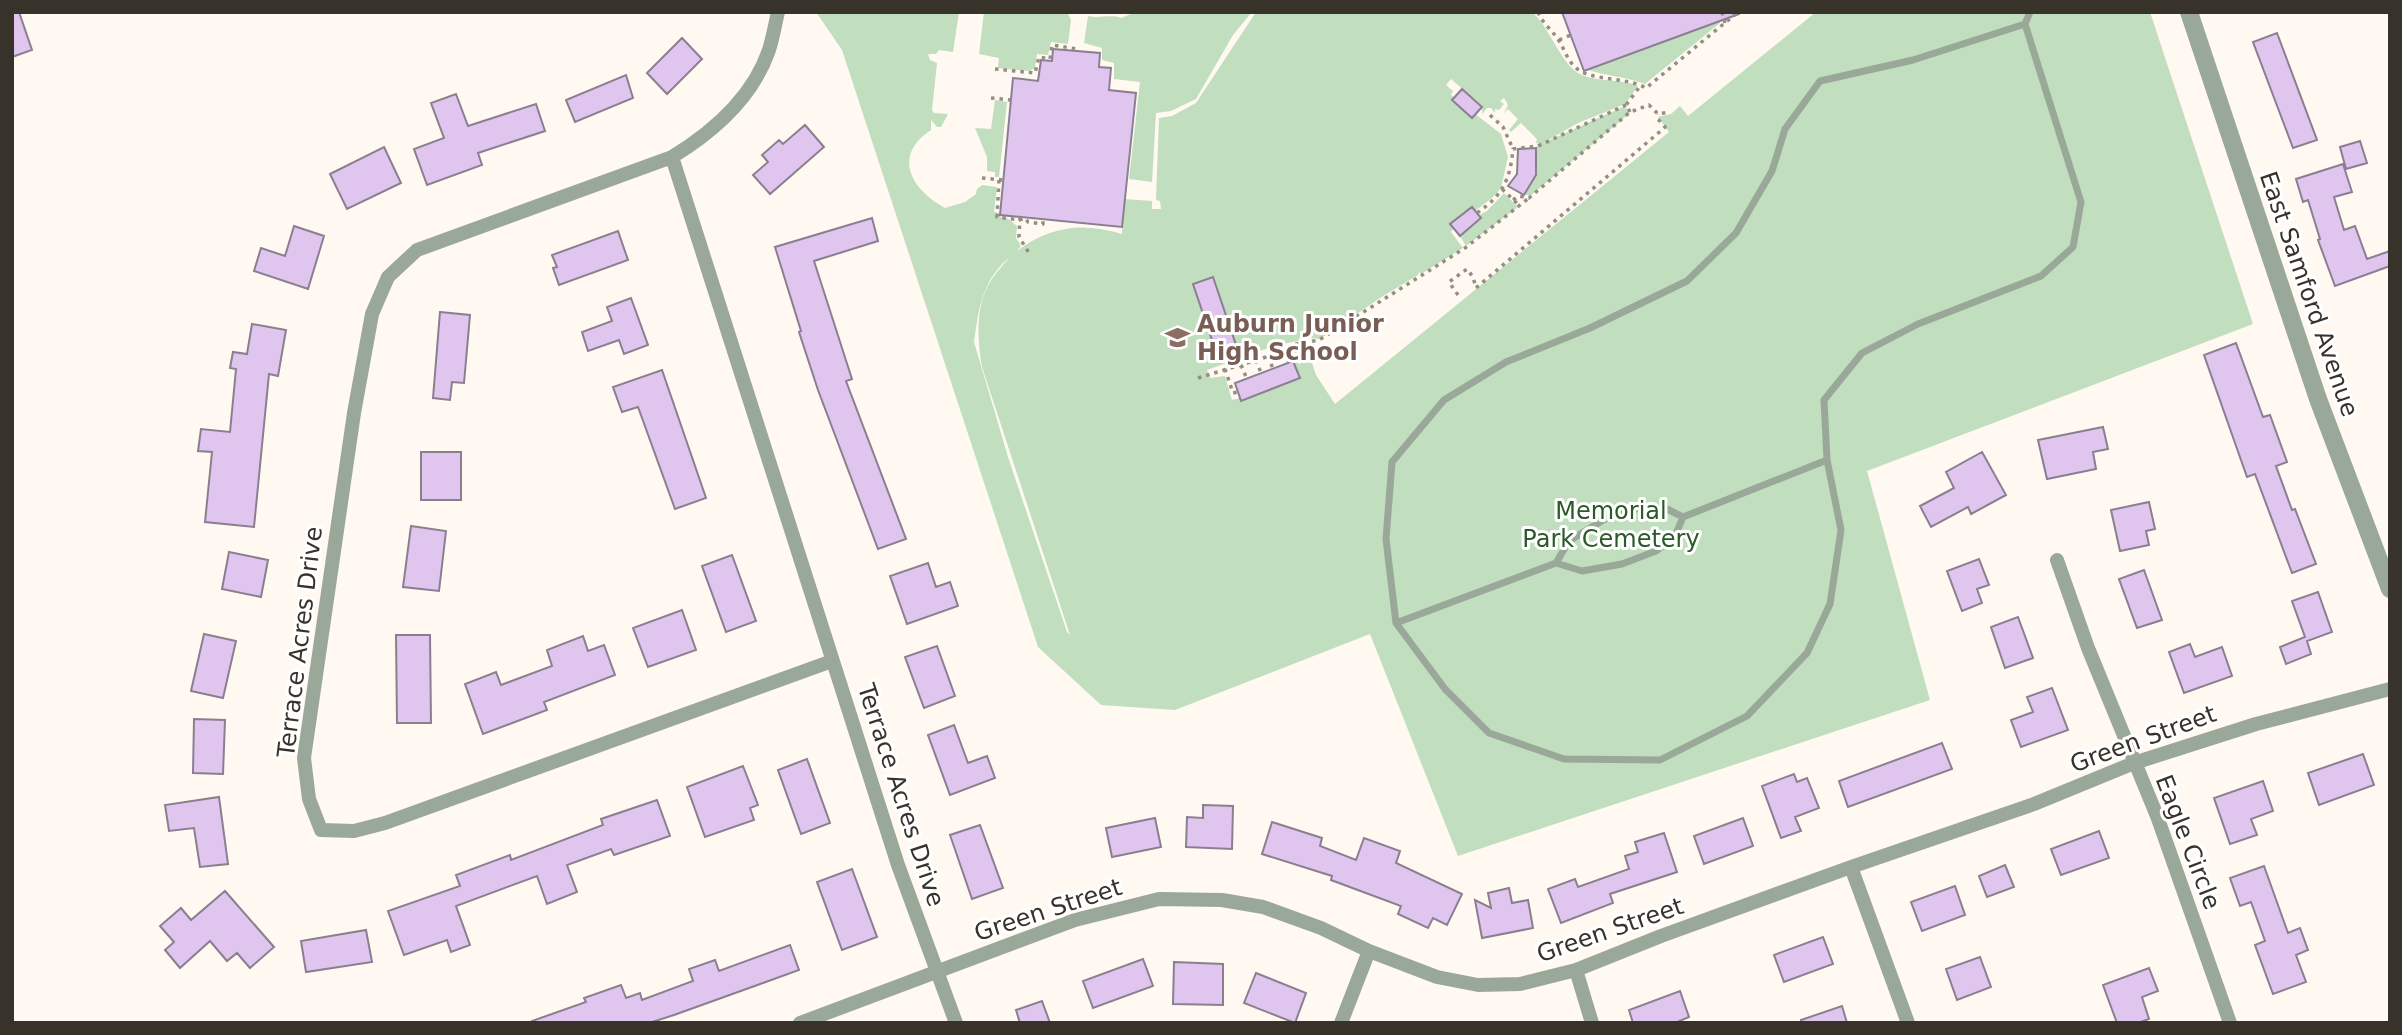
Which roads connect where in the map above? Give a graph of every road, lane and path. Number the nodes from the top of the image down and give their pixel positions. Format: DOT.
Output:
graph roads {
  1 [pos="778,12"];
  2 [pos="1538,12"];
  3 [pos="1721,12"];
  4 [pos="1738,12"];
  5 [pos="2029,12"];
  6 [pos="2189,12"];
  7 [pos="1725,23"];
  8 [pos="2025,24"];
  9 [pos="1571,35"];
  10 [pos="1559,40"];
  11 [pos="1077,52"];
  12 [pos="995,69"];
  13 [pos="1641,85"];
  14 [pos="992,99"];
  15 [pos="1011,100"];
  16 [pos="1626,105"];
  17 [pos="1670,112"];
  18 [pos="1630,113"];
  19 [pos="1658,114"];
  20 [pos="1489,115"];
  21 [pos="1513,149"];
  22 [pos="672,157"];
  23 [pos="982,178"];
  24 [pos="1502,189"];
  25 [pos="1529,198"];
  26 [pos="1513,200"];
  27 [pos="1520,206"];
  28 [pos="1477,213"];
  29 [pos="1020,218"];
  30 [pos="1044,221"];
  31 [pos="1029,253"];
  32 [pos="1458,295"];
  33 [pos="1289,350"];
  34 [pos="1304,353"];
  35 [pos="1268,356"];
  36 [pos="1256,360"];
  37 [pos="1241,365"];
  38 [pos="1226,369"];
  39 [pos="1273,369"];
  40 [pos="1261,373"];
  41 [pos="1198,378"];
  42 [pos="1247,379"];
  43 [pos="1238,392"];
  44 [pos="1827,460"];
  45 [pos="1683,517"];
  46 [pos="2057,559"];
  47 [pos="1556,563"];
  48 [pos="2390,589"];
  49 [pos="1396,623"];
  50 [pos="832,661"];
  51 [pos="2390,689"];
  52 [pos="2134,763"];
  53 [pos="1850,867"];
  54 [pos="1369,951"];
  55 [pos="1576,970"];
  56 [pos="937,972"];
  57 [pos="800,1023"];
  58 [pos="956,1023"];
  59 [pos="1341,1023"];
  60 [pos="1592,1023"];
  61 [pos="1908,1023"];
  62 [pos="2230,1023"];
  1 -- 22 [label="street, Terrace Acres Drive"];
  2 -- 10 [label="path"];
  3 -- 7 [label="path"];
  4 -- 7 [label="path"];
  5 -- 8 [label="lane"];
  6 -- 48 [label="street, East Samford Avenue"];
  7 -- 13 [label="path"];
  8 -- 44 [label="lane"];
  8 -- 49 [label="lane"];
  9 -- 10 [label="path"];
  10 -- 13 [label="path"];
  11 -- 12 [label="path"];
  13 -- 16 [label="path"];
  14 -- 15 [label="path"];
  16 -- 18 [label="path"];
  16 -- 21 [label="path"];
  17 -- 19 [label="path"];
  18 -- 19 [label="path"];
  18 -- 25 [label="path"];
  19 -- 32 [label="path"];
  20 -- 21 [label="path"];
  21 -- 24 [label="path"];
  22 -- 50 [label="street, Terrace Acres Drive"];
  22 -- 50 [label="street, Terrace Acres Drive"];
  23 -- 29 [label="path"];
  24 -- 26 [label="path"];
  24 -- 28 [label="path"];
  25 -- 26 [label="path"];
  25 -- 27 [label="path"];
  26 -- 27 [label="path"];
  27 -- 33 [label="path"];
  29 -- 30 [label="path"];
  29 -- 31 [label="path"];
  33 -- 34 [label="path"];
  33 -- 35 [label="path"];
  35 -- 36 [label="path"];
  35 -- 39 [label="path"];
  36 -- 37 [label="path"];
  36 -- 40 [label="path"];
  37 -- 38 [label="path"];
  37 -- 42 [label="path"];
  38 -- 41 [label="path"];
  38 -- 43 [label="path"];
  44 -- 45 [label="lane"];
  44 -- 49 [label="lane"];
  45 -- 47 [label="lane"];
  45 -- 47 [label="lane"];
  46 -- 52 [label="street, Eagle Circle"];
  47 -- 49 [label="lane"];
  50 -- 56 [label="street, Terrace Acres Drive"];
  51 -- 52 [label="street, Green Street"];
  52 -- 53 [label="street, Green Street"];
  52 -- 62 [label="street, Eagle Circle"];
  53 -- 55 [label="street, Green Street"];
  53 -- 61 [label="street"];
  54 -- 55 [label="street, Green Street"];
  54 -- 56 [label="street, Green Street"];
  54 -- 59 [label="street"];
  55 -- 60 [label="street"];
  56 -- 57 [label="street, Green Street"];
  56 -- 58 [label="street, Terrace Acres Drive"];
}
